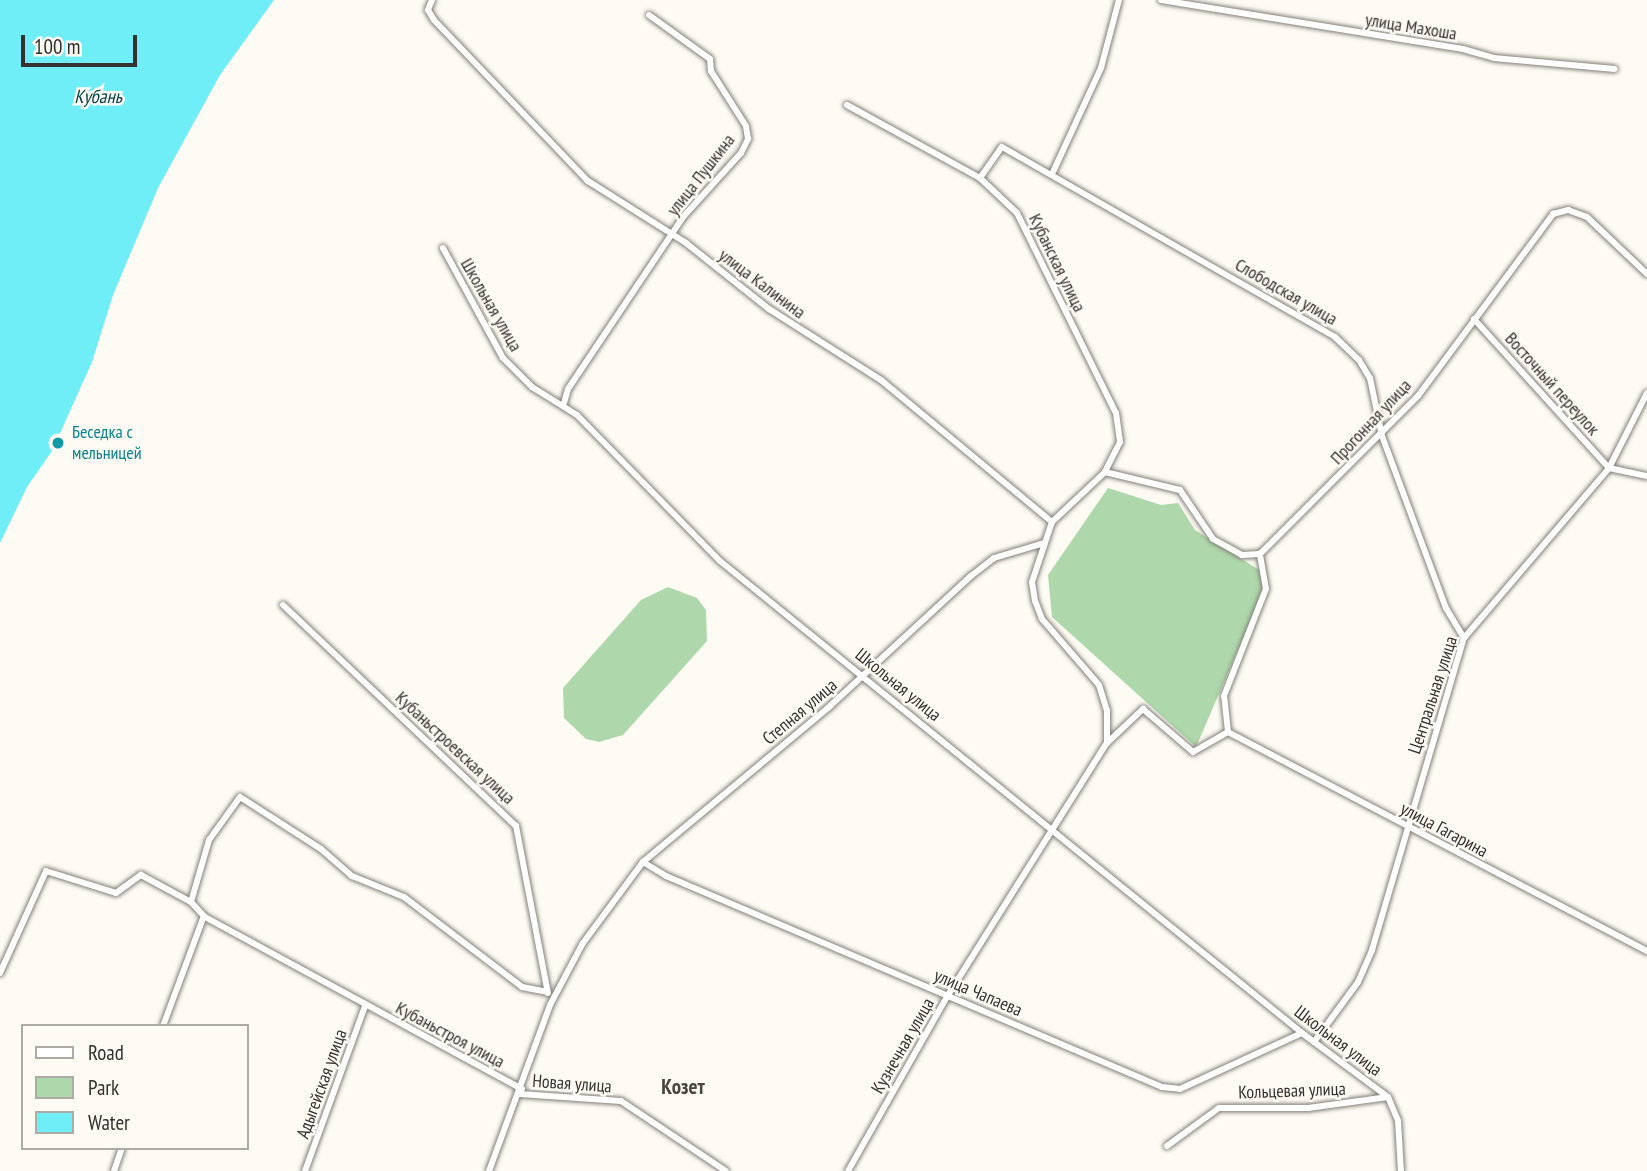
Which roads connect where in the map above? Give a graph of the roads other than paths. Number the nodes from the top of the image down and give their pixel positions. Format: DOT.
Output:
graph roads {
  1 [pos="432,0"];
  2 [pos="1119,0"];
  3 [pos="1161,0"];
  4 [pos="649,15"];
  5 [pos="1614,69"];
  6 [pos="847,105"];
  7 [pos="1053,172"];
  8 [pos="980,177"];
  9 [pos="673,235"];
  10 [pos="443,248"];
  11 [pos="1647,274"];
  12 [pos="1474,319"];
  13 [pos="1647,393"];
  14 [pos="564,403"];
  15 [pos="1382,436"];
  16 [pos="1609,468"];
  17 [pos="1105,472"];
  18 [pos="1646,478"];
  19 [pos="1052,522"];
  20 [pos="1044,543"];
  21 [pos="1260,554"];
  22 [pos="283,605"];
  23 [pos="1464,638"];
  24 [pos="864,676"];
  25 [pos="1228,732"];
  26 [pos="1107,743"];
  27 [pos="1052,828"];
  28 [pos="1407,828"];
  29 [pos="643,862"];
  30 [pos="191,902"];
  31 [pos="204,916"];
  32 [pos="1647,951"];
  33 [pos="0,973"];
  34 [pos="547,992"];
  35 [pos="948,995"];
  36 [pos="550,1005"];
  37 [pos="365,1006"];
  38 [pos="164,1024"];
  39 [pos="1302,1033"];
  40 [pos="1314,1042"];
  41 [pos="521,1092"];
  42 [pos="1388,1097"];
  43 [pos="1167,1146"];
  44 [pos="121,1150"];
  45 [pos="114,1171"];
  46 [pos="305,1171"];
  47 [pos="489,1171"];
  48 [pos="726,1171"];
  49 [pos="848,1171"];
  50 [pos="1401,1171"];
  1 -- 9 [label="street, улица Калинина"];
  2 -- 7 [label="street"];
  3 -- 5 [label="street, улица Махоша"];
  4 -- 9 [label="street, улица Пушкина"];
  6 -- 8 [label="street, Кубанская улица"];
  7 -- 8 [label="street, Слободская улица"];
  7 -- 15 [label="street, Слободская улица"];
  8 -- 17 [label="street, Кубанская улица"];
  9 -- 14 [label="street, улица Пушкина"];
  9 -- 19 [label="street, улица Калинина"];
  10 -- 14 [label="street, Школьная улица"];
  11 -- 12 [label="street, Прогонная улица"];
  12 -- 15 [label="street, Прогонная улица"];
  12 -- 16 [label="street, Восточный переулок"];
  13 -- 16 [label="street, Центральная улица"];
  14 -- 24 [label="street, Школьная улица"];
  15 -- 21 [label="street, Прогонная улица"];
  15 -- 23 [label="street, Слободская улица"];
  16 -- 18 [label="street"];
  16 -- 23 [label="street, Центральная улица"];
  17 -- 19 [label="street"];
  17 -- 21 [label="street"];
  19 -- 20 [label="street"];
  20 -- 24 [label="street, Степная улица"];
  20 -- 26 [label="street"];
  21 -- 25 [label="street"];
  22 -- 34 [label="street, Кубаньстроевская улица"];
  23 -- 28 [label="street, Центральная улица"];
  24 -- 27 [label="street, Школьная улица"];
  24 -- 29 [label="street, Степная улица"];
  25 -- 26 [label="street, Кузнечная улица"];
  25 -- 28 [label="street, улица Гагарина"];
  26 -- 27 [label="street, Кузнечная улица"];
  27 -- 35 [label="street, Кузнечная улица"];
  27 -- 39 [label="street, Школьная улица"];
  28 -- 32 [label="street, улица Гагарина"];
  28 -- 40 [label="street, Центральная улица"];
  29 -- 35 [label="street, улица Чапаева"];
  29 -- 36 [label="street, Степная улица"];
  30 -- 31 [label="street, Кубаньстроя улица"];
  30 -- 33 [label="street, Кубаньстроя улица"];
  30 -- 34 [label="street"];
  31 -- 37 [label="street, Кубаньстроя улица"];
  31 -- 38 [label="street"];
  34 -- 36 [label="street, Кубаньстроевская улица"];
  35 -- 39 [label="street, улица Чапаева"];
  35 -- 49 [label="street, Кузнечная улица"];
  36 -- 41 [label="street, Степная улица"];
  37 -- 41 [label="street, Кубаньстроя улица"];
  37 -- 46 [label="street, Адыгейская улица"];
  39 -- 40 [label="street, Школьная улица"];
  40 -- 42 [label="street, Школьная улица"];
  41 -- 47 [label="street"];
  41 -- 48 [label="street, Новая улица"];
  42 -- 43 [label="street, Кольцевая улица"];
  42 -- 50 [label="street"];
  44 -- 45 [label="street"];
}
